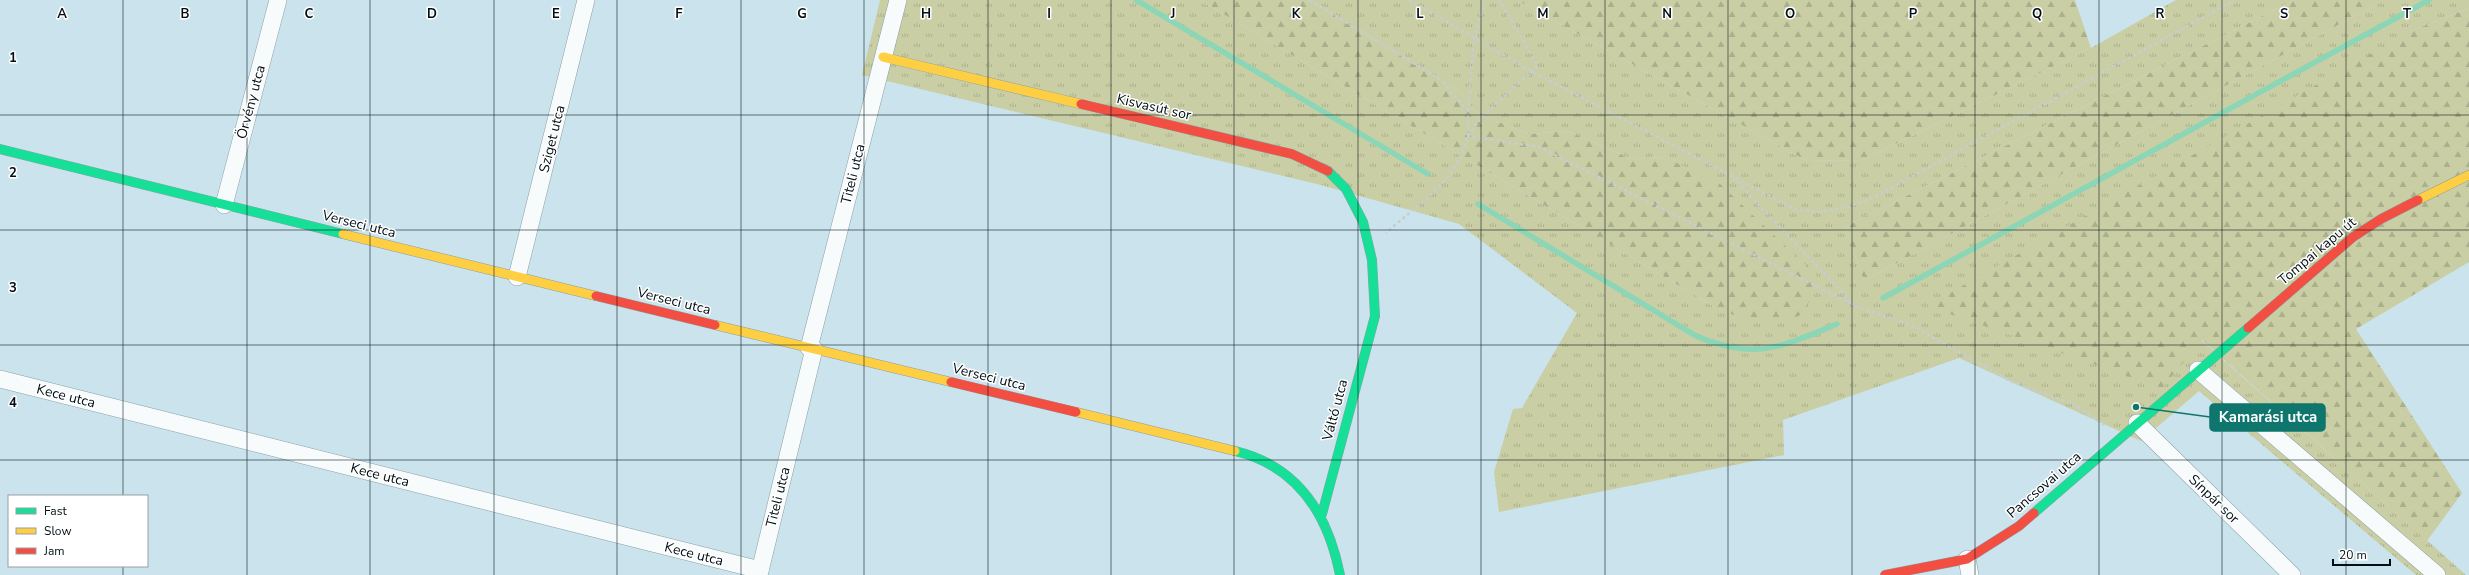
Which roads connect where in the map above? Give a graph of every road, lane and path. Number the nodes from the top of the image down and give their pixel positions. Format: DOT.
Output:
graph roads {
  1 [pos="278,0"];
  2 [pos="586,0"];
  3 [pos="898,0"];
  4 [pos="1310,0"];
  5 [pos="1409,0"];
  6 [pos="1485,0"];
  7 [pos="1499,0"];
  8 [pos="2235,0"];
  9 [pos="1474,40"];
  10 [pos="884,57"];
  11 [pos="1531,71"];
  12 [pos="1468,111"];
  13 [pos="1467,136"];
  14 [pos="0,149"];
  15 [pos="2469,175"];
  16 [pos="1735,180"];
  17 [pos="224,205"];
  18 [pos="1370,249"];
  19 [pos="517,277"];
  20 [pos="1856,306"];
  21 [pos="812,349"];
  22 [pos="2198,370"];
  23 [pos="0,379"];
  24 [pos="2137,423"];
  25 [pos="2121,436"];
  26 [pos="1322,514"];
  27 [pos="1968,567"];
  28 [pos="760,573"];
  29 [pos="1340,575"];
  30 [pos="1885,575"];
  31 [pos="2292,575"];
  32 [pos="2437,575"];
  1 -- 17 [label="street, Örvény utca"];
  2 -- 19 [label="street, Sziget utca"];
  3 -- 10 [label="street, Titeli utca"];
  4 -- 12 [label="path"];
  5 -- 9 [label="path"];
  6 -- 9 [label="path"];
  7 -- 11 [label="path"];
  8 -- 16 [label="path"];
  9 -- 11 [label="path"];
  9 -- 12 [label="path"];
  10 -- 18 [label="street, Kisvasút sor"];
  10 -- 21 [label="street, Titeli utca"];
  11 -- 13 [label="path"];
  11 -- 16 [label="path"];
  12 -- 13 [label="path"];
  13 -- 18 [label="path"];
  13 -- 20 [label="path"];
  14 -- 17 [label="street, Verseci utca"];
  15 -- 22 [label="street, Tompai kapu út"];
  16 -- 20 [label="path"];
  17 -- 19 [label="street, Verseci utca"];
  18 -- 26 [label="street, Váltó utca"];
  19 -- 21 [label="street, Verseci utca"];
  20 -- 25 [label="path"];
  21 -- 26 [label="street, Verseci utca"];
  21 -- 28 [label="street, Titeli utca"];
  22 -- 24 [label="street, Pancsovai utca"];
  22 -- 32 [label="street"];
  23 -- 28 [label="street, Kece utca"];
  24 -- 25 [label="street, Pancsovai utca"];
  24 -- 31 [label="street, Sínpár sor"];
  25 -- 27 [label="street, Pancsovai utca"];
  26 -- 29 [label="street"];
  27 -- 30 [label="street, Pancsovai utca"];
}
